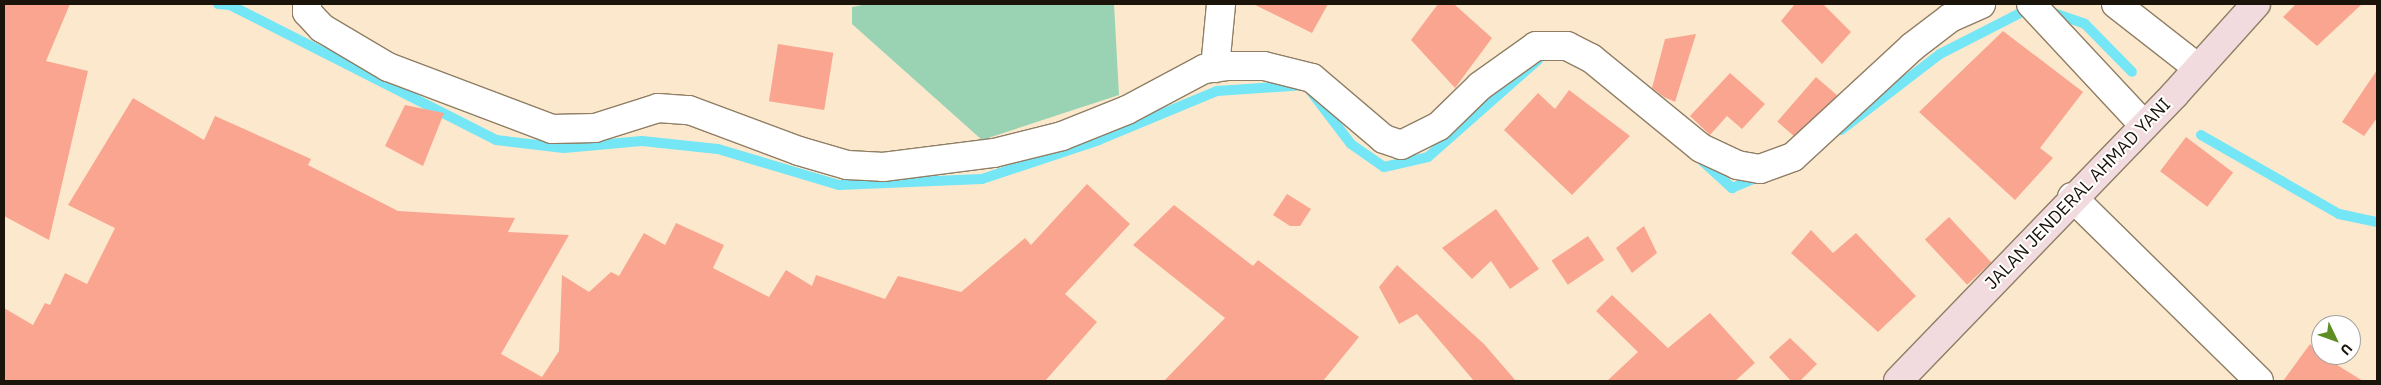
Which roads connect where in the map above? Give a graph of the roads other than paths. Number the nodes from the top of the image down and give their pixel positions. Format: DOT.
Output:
graph roads {
  1 [pos="307,4"];
  2 [pos="1221,4"];
  3 [pos="1981,4"];
  4 [pos="2116,4"];
  5 [pos="2256,4"];
  6 [pos="2038,12"];
  7 [pos="1215,68"];
  8 [pos="2196,70"];
  9 [pos="2146,122"];
  10 [pos="2072,198"];
  11 [pos="1898,381"];
  12 [pos="2258,381"];
  1 -- 7 [label="street"];
  2 -- 7 [label="street"];
  3 -- 7 [label="street"];
  4 -- 8 [label="street"];
  5 -- 8 [label="main road, JALAN JENDERAL AHMAD YANI"];
  6 -- 9 [label="street"];
  8 -- 9 [label="main road, JALAN JENDERAL AHMAD YANI"];
  9 -- 10 [label="main road, JALAN JENDERAL AHMAD YANI"];
  10 -- 11 [label="main road, JALAN JENDERAL AHMAD YANI"];
  10 -- 12 [label="street"];
}
